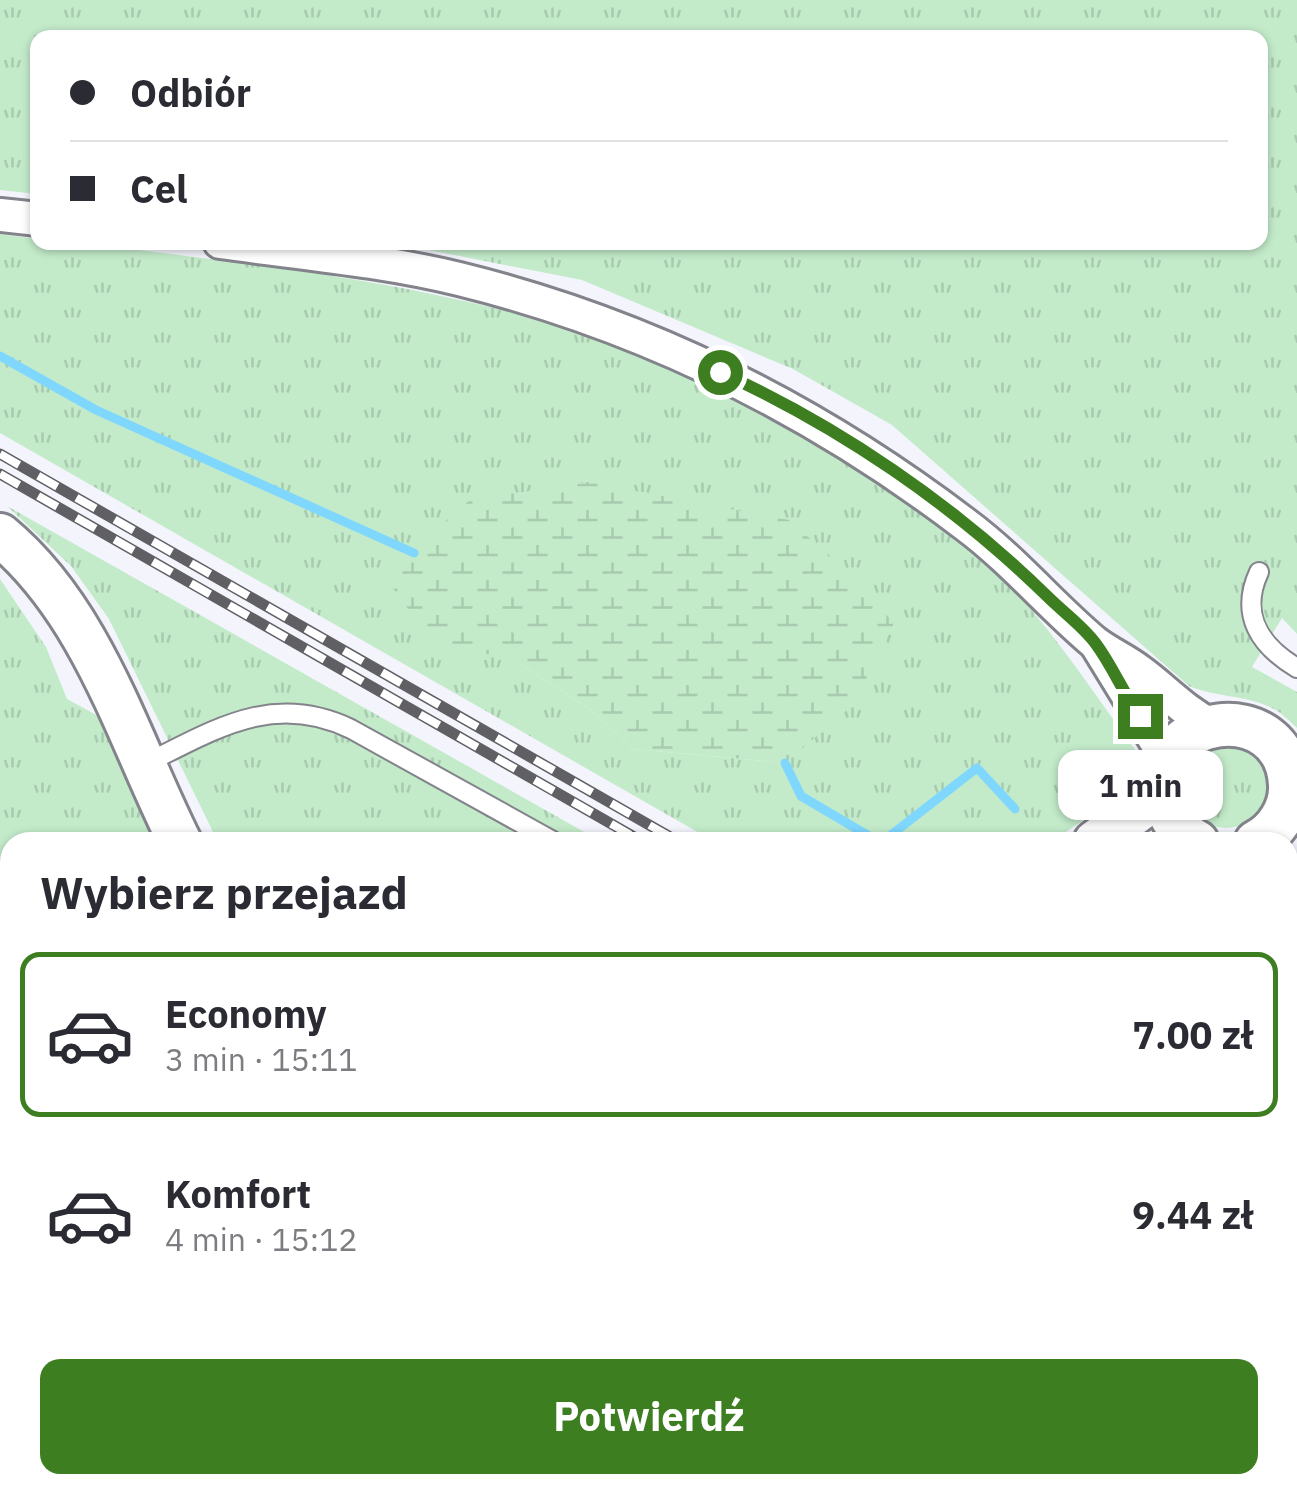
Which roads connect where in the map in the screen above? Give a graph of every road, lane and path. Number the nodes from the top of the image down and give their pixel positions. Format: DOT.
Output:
graph roads {
  1 [pos="0,214"];
  2 [pos="30,218"];
  3 [pos="279,250"];
  4 [pos="0,535"];
  5 [pos="1258,572"];
  6 [pos="1096,643"];
  7 [pos="1297,668"];
  8 [pos="1211,725"];
  9 [pos="144,764"];
  10 [pos="1166,777"];
  11 [pos="1291,823"];
  12 [pos="175,832"];
  13 [pos="537,832"];
  14 [pos="1107,832"];
  15 [pos="1180,832"];
  1 -- 2 [label="street"];
  3 -- 6 [label="street"];
  4 -- 9 [label="street"];
  5 -- 7 [label="lane"];
  6 -- 8 [label="street"];
  6 -- 10 [label="street"];
  8 -- 10 [label="street"];
  8 -- 11 [label="street"];
  9 -- 12 [label="street"];
  9 -- 13 [label="lane"];
  10 -- 14 [label="street"];
  10 -- 15 [label="street"];
}
